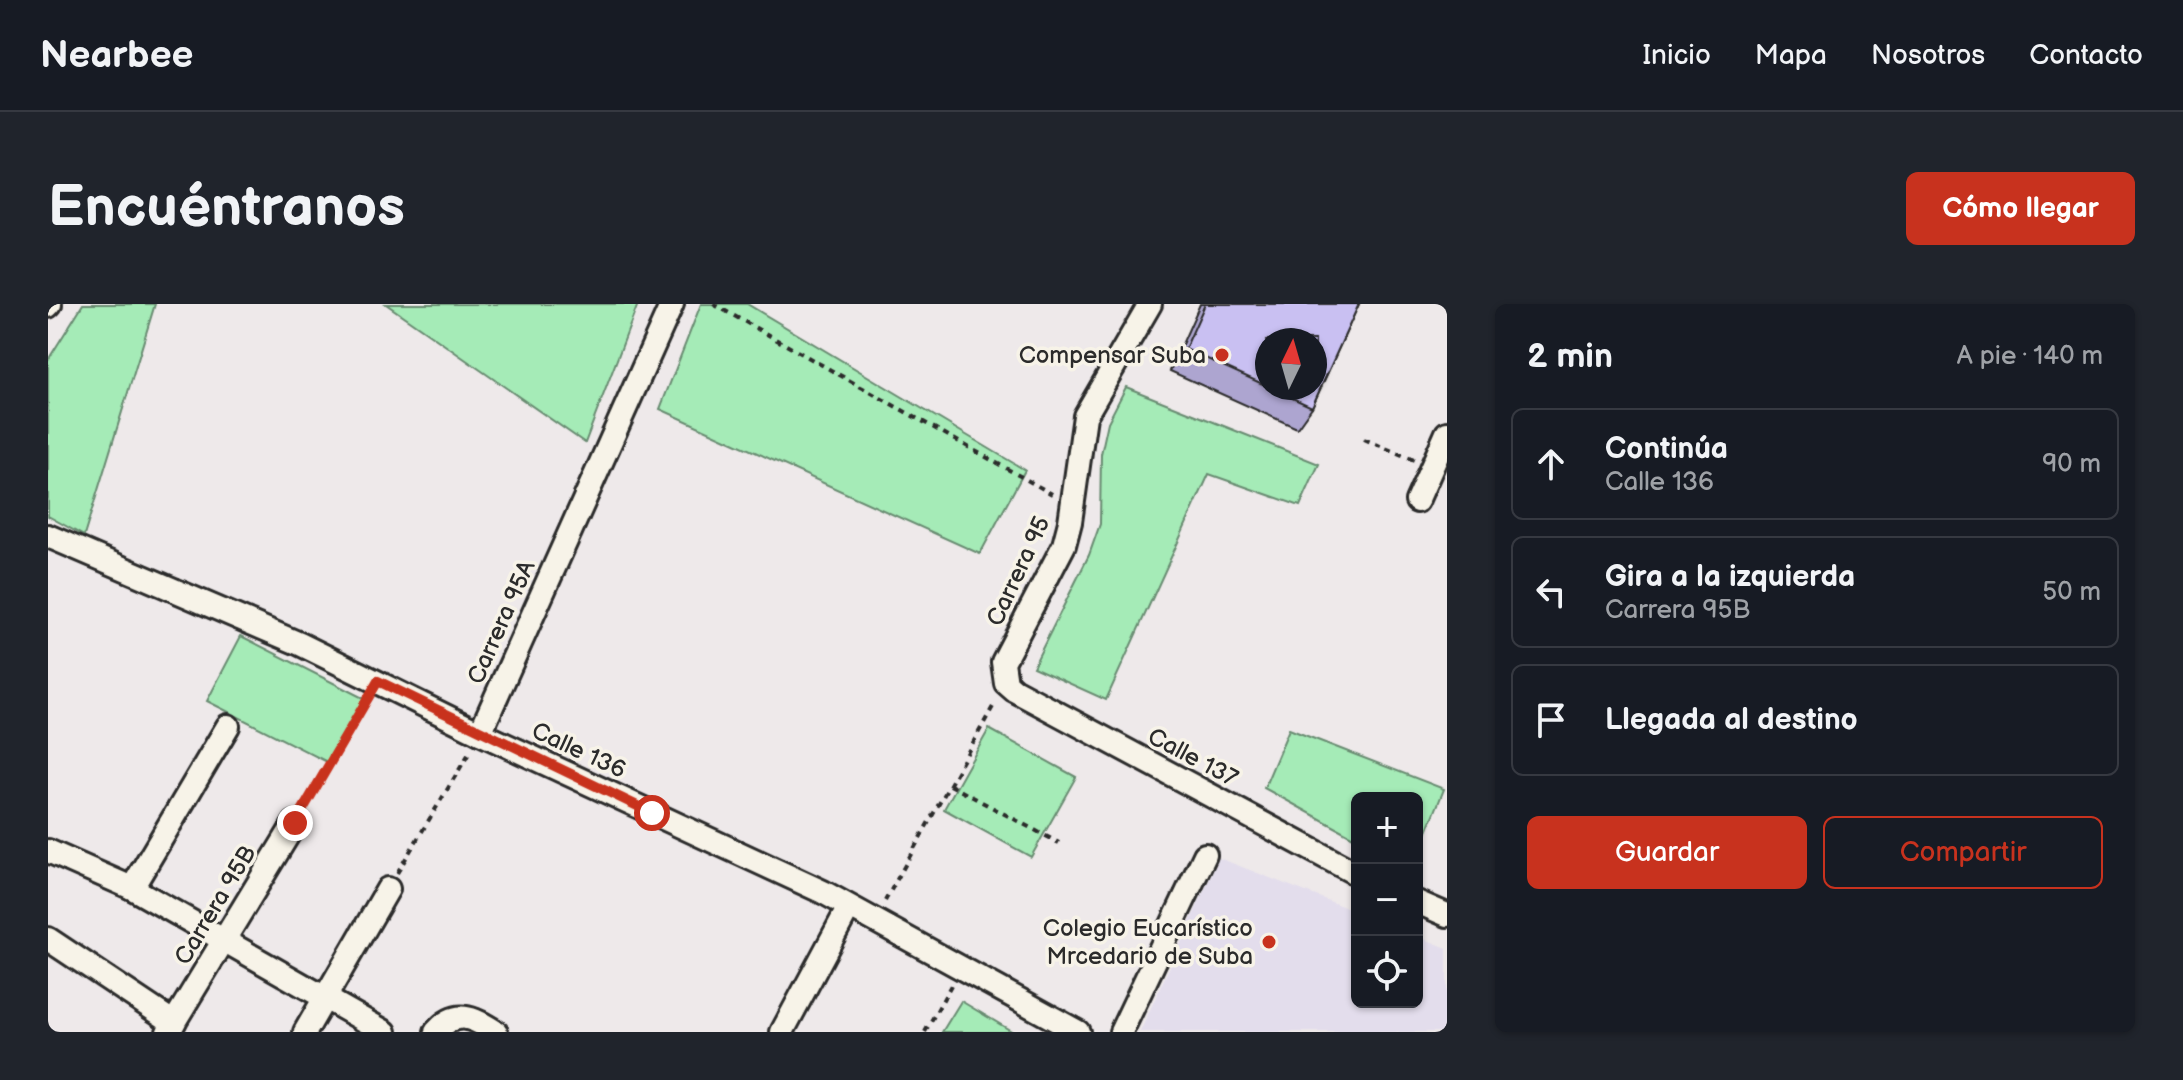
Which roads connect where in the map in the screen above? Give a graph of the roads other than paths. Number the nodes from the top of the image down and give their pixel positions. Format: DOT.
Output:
graph roads {
  1 [pos="672,304"];
  2 [pos="1150,304"];
  3 [pos="1447,433"];
  4 [pos="1417,501"];
  5 [pos="48,536"];
  6 [pos="1006,683"];
  7 [pos="228,726"];
  8 [pos="480,733"];
  9 [pos="295,823"];
  10 [pos="48,851"];
  11 [pos="1205,855"];
  12 [pos="1351,871"];
  13 [pos="132,888"];
  14 [pos="388,889"];
  15 [pos="1423,905"];
  16 [pos="849,907"];
  17 [pos="1447,915"];
  18 [pos="48,939"];
  19 [pos="224,940"];
  20 [pos="326,999"];
  21 [pos="171,1027"];
  22 [pos="305,1032"];
  23 [pos="385,1032"];
  24 [pos="436,1032"];
  25 [pos="496,1032"];
  26 [pos="782,1032"];
  27 [pos="1078,1032"];
  28 [pos="1121,1032"];
  1 -- 8 [label="street, Carrera 95A"];
  2 -- 6 [label="street, Carrera 95"];
  3 -- 4 [label="street"];
  5 -- 8 [label="street, Calle 136"];
  6 -- 12 [label="street, Calle 137"];
  7 -- 13 [label="street"];
  8 -- 16 [label="street, Calle 136"];
  9 -- 19 [label="street, Carrera 95B"];
  10 -- 13 [label="street"];
  11 -- 28 [label="street"];
  13 -- 19 [label="street"];
  14 -- 20 [label="street"];
  15 -- 17 [label="street"];
  16 -- 26 [label="street"];
  16 -- 27 [label="street, Calle 136"];
  18 -- 21 [label="street"];
  19 -- 20 [label="street"];
  19 -- 21 [label="street, Carrera 95B"];
  20 -- 22 [label="street"];
  20 -- 23 [label="street"];
  24 -- 25 [label="street"];
}
